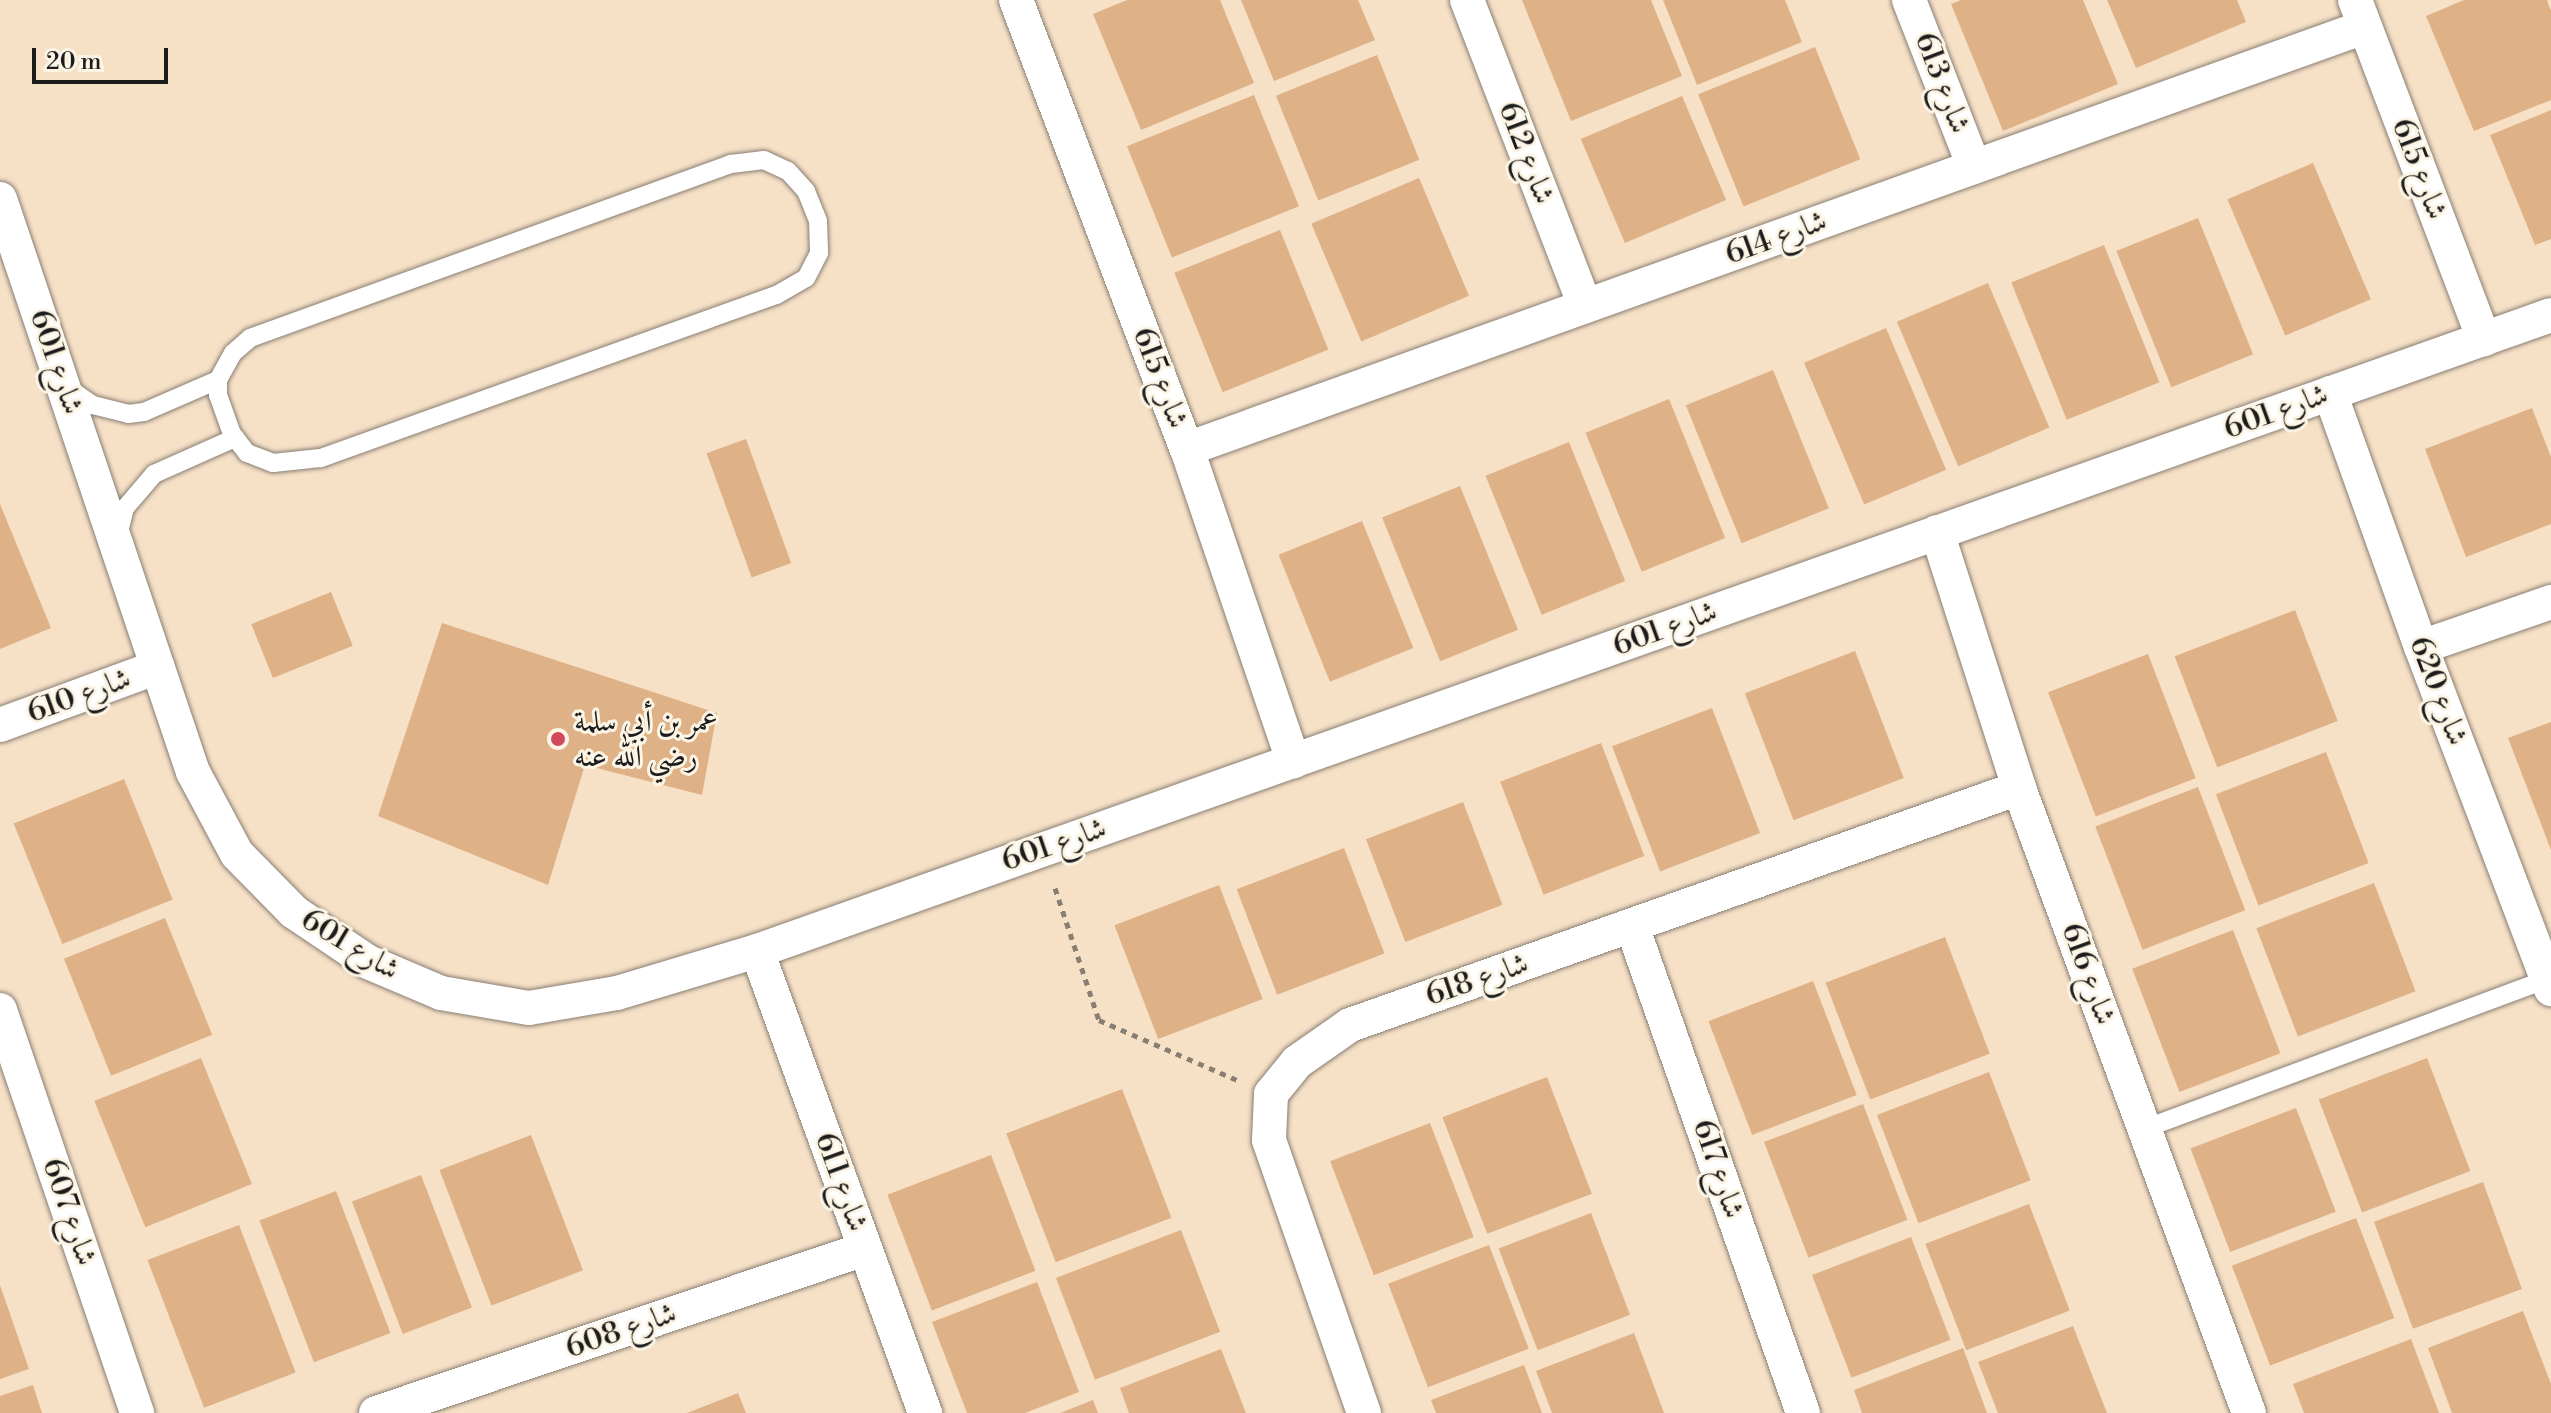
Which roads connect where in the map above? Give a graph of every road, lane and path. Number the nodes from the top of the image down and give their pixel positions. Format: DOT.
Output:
graph roads {
  1 [pos="1016,0"];
  2 [pos="1467,0"];
  3 [pos="1909,0"];
  4 [pos="2360,14"];
  5 [pos="1974,167"];
  6 [pos="2,209"];
  7 [pos="1585,306"];
  8 [pos="2551,315"];
  9 [pos="2484,339"];
  10 [pos="218,380"];
  11 [pos="64,385"];
  12 [pos="2330,393"];
  13 [pos="235,438"];
  14 [pos="1187,449"];
  15 [pos="1937,532"];
  16 [pos="116,543"];
  17 [pos="2551,602"];
  18 [pos="2421,647"];
  19 [pos="158,667"];
  20 [pos="0,725"];
  21 [pos="1293,761"];
  22 [pos="2019,788"];
  23 [pos="1042,849"];
  24 [pos="1632,926"];
  25 [pos="757,951"];
  26 [pos="2549,984"];
  27 [pos="0,1010"];
  28 [pos="1271,1094"];
  29 [pos="2144,1129"];
  30 [pos="865,1249"];
  31 [pos="137,1413"];
  32 [pos="376,1413"];
  33 [pos="925,1413"];
  34 [pos="1364,1413"];
  35 [pos="1803,1413"];
  36 [pos="2249,1413"];
  1 -- 14 [label="street, شارع 615"];
  2 -- 7 [label="street, شارع 612"];
  3 -- 5 [label="street, شارع 613"];
  4 -- 5 [label="street, شارع 614"];
  4 -- 9 [label="street, شارع 615"];
  5 -- 7 [label="street, شارع 614"];
  6 -- 11 [label="street, شارع 601"];
  7 -- 14 [label="street, شارع 614"];
  8 -- 9 [label="street, شارع 601"];
  9 -- 12 [label="street, شارع 601"];
  10 -- 11 [label="lane"];
  10 -- 13 [label="lane"];
  10 -- 13 [label="lane"];
  11 -- 16 [label="street, شارع 601"];
  12 -- 15 [label="street, شارع 601"];
  12 -- 18 [label="street, شارع 620"];
  13 -- 16 [label="lane"];
  14 -- 21 [label="street, شارع 615"];
  15 -- 21 [label="street, شارع 601"];
  15 -- 22 [label="street, شارع 616"];
  16 -- 19 [label="street, شارع 601"];
  17 -- 18 [label="street"];
  18 -- 26 [label="street, شارع 620"];
  19 -- 20 [label="street, شارع 610"];
  19 -- 25 [label="street, شارع 601"];
  21 -- 23 [label="street, شارع 601"];
  22 -- 24 [label="street, شارع 618"];
  22 -- 29 [label="street, شارع 616"];
  23 -- 25 [label="street, شارع 601"];
  23 -- 28 [label="path"];
  24 -- 28 [label="street, شارع 618"];
  24 -- 35 [label="street, شارع 617"];
  25 -- 30 [label="street, شارع 611"];
  26 -- 29 [label="lane"];
  27 -- 31 [label="street, شارع 607"];
  28 -- 34 [label="street"];
  29 -- 36 [label="street, شارع 616"];
  30 -- 32 [label="street, شارع 608"];
  30 -- 33 [label="street, شارع 611"];
}
